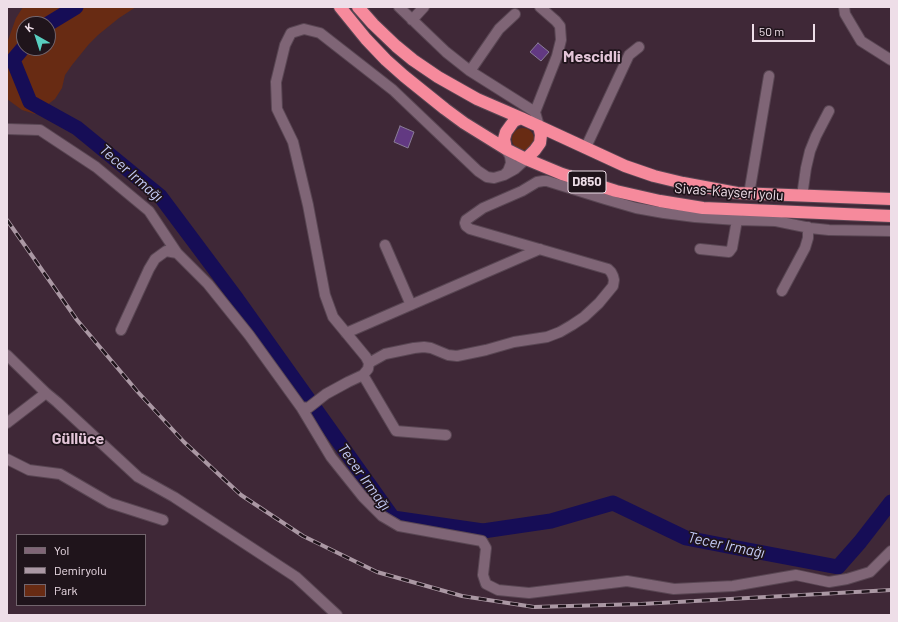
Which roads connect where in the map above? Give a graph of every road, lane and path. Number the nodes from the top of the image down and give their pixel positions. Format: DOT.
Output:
graph roads {
  1 [pos="340,7"];
  2 [pos="358,7"];
  3 [pos="400,7"];
  4 [pos="424,7"];
  5 [pos="540,7"];
  6 [pos="844,7"];
  7 [pos="515,14"];
  8 [pos="412,20"];
  9 [pos="639,47"];
  10 [pos="891,60"];
  11 [pos="470,71"];
  12 [pos="769,76"];
  13 [pos="535,112"];
  14 [pos="829,112"];
  15 [pos="521,118"];
  16 [pos="539,126"];
  17 [pos="7,129"];
  18 [pos="586,147"];
  19 [pos="506,149"];
  20 [pos="526,159"];
  21 [pos="504,175"];
  22 [pos="749,194"];
  23 [pos="802,196"];
  24 [pos="891,199"];
  25 [pos="737,215"];
  26 [pos="891,216"];
  27 [pos="808,227"];
  28 [pos="891,230"];
  29 [pos="384,245"];
  30 [pos="540,249"];
  31 [pos="700,249"];
  32 [pos="177,253"];
  33 [pos="782,291"];
  34 [pos="411,305"];
  35 [pos="121,330"];
  36 [pos="346,333"];
  37 [pos="7,355"];
  38 [pos="369,363"];
  39 [pos="363,376"];
  40 [pos="46,393"];
  41 [pos="304,407"];
  42 [pos="7,423"];
  43 [pos="446,435"];
  44 [pos="7,459"];
  45 [pos="163,520"];
  46 [pos="891,551"];
  47 [pos="337,615"];
  1 -- 19 [label="highway, Sivas-Kayseri yolu / D850"];
  2 -- 15 [label="highway, Sivas-Kayseri yolu / D850"];
  3 -- 8 [label="street"];
  4 -- 8 [label="street"];
  5 -- 13 [label="street"];
  6 -- 10 [label="street"];
  7 -- 11 [label="street"];
  8 -- 11 [label="street"];
  9 -- 18 [label="street"];
  11 -- 13 [label="street"];
  12 -- 22 [label="street"];
  13 -- 15 [label="street"];
  13 -- 16 [label="street"];
  14 -- 23 [label="street"];
  15 -- 16 [label="highway, Sivas-Kayseri yolu / D850"];
  15 -- 19 [label="highway"];
  16 -- 18 [label="highway, Sivas-Kayseri yolu / D850"];
  16 -- 20 [label="highway"];
  17 -- 32 [label="street"];
  18 -- 22 [label="highway, Sivas-Kayseri yolu / D850"];
  19 -- 20 [label="highway, Sivas-Kayseri yolu / D850"];
  19 -- 21 [label="street"];
  20 -- 21 [label="street"];
  20 -- 25 [label="highway, Sivas-Kayseri yolu / D850"];
  21 -- 36 [label="street"];
  22 -- 23 [label="highway, Sivas-Kayseri yolu / D850"];
  23 -- 24 [label="highway, Sivas-Kayseri yolu / D850"];
  25 -- 26 [label="highway, Sivas-Kayseri yolu / D850"];
  25 -- 27 [label="street"];
  25 -- 30 [label="street"];
  25 -- 31 [label="street"];
  27 -- 28 [label="street"];
  27 -- 33 [label="street"];
  29 -- 34 [label="street"];
  30 -- 34 [label="street"];
  30 -- 38 [label="street"];
  32 -- 35 [label="street"];
  32 -- 41 [label="street"];
  34 -- 36 [label="street"];
  36 -- 38 [label="street"];
  37 -- 40 [label="street"];
  38 -- 39 [label="street"];
  39 -- 41 [label="street"];
  39 -- 43 [label="street"];
  40 -- 42 [label="street"];
  40 -- 47 [label="street"];
  41 -- 46 [label="street"];
  44 -- 45 [label="street"];
}
